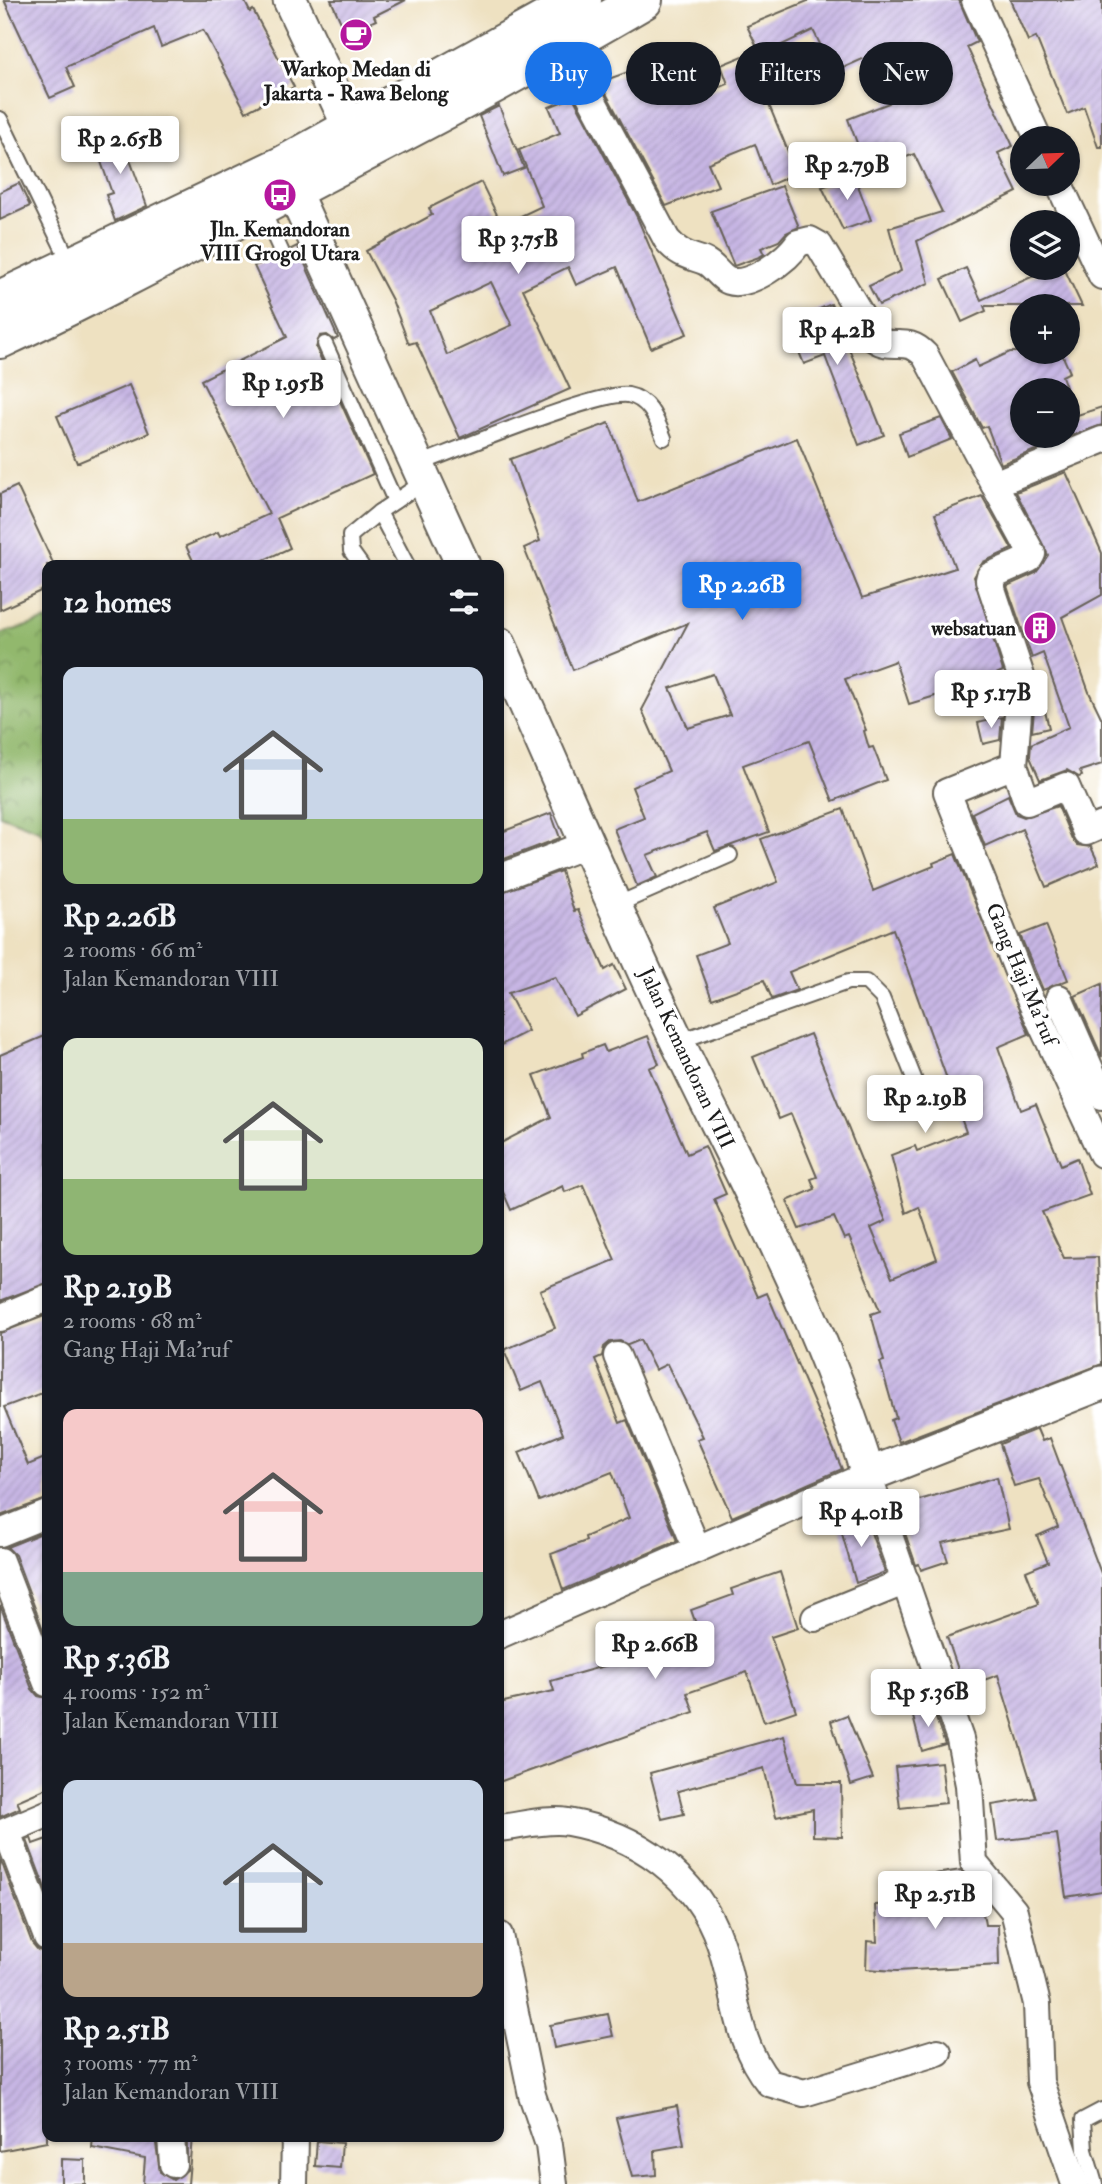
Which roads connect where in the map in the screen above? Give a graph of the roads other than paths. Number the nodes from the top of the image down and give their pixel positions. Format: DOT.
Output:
graph roads {
  1 [pos="290,0"];
  2 [pos="643,0"];
  3 [pos="975,0"];
  4 [pos="580,19"];
  5 [pos="0,119"];
  6 [pos="1033,126"];
  7 [pos="356,142"];
  8 [pos="272,186"];
  9 [pos="1065,196"];
  10 [pos="282,253"];
  11 [pos="1102,276"];
  12 [pos="63,283"];
  13 [pos="0,300"];
  14 [pos="0,339"];
  15 [pos="325,344"];
  16 [pos="664,438"];
  17 [pos="1102,440"];
  18 [pos="422,472"];
  19 [pos="993,484"];
  20 [pos="394,501"];
  21 [pos="379,512"];
  22 [pos="357,560"];
  23 [pos="404,560"];
  24 [pos="461,560"];
  25 [pos="504,655"];
  26 [pos="1014,765"];
  27 [pos="1102,825"];
  28 [pos="588,844"];
  29 [pos="730,855"];
  30 [pos="504,876"];
  31 [pos="616,905"];
  32 [pos="1059,998"];
  33 [pos="677,1042"];
  34 [pos="1102,1096"];
  35 [pos="927,1111"];
  36 [pos="1102,1154"];
  37 [pos="42,1300"];
  38 [pos="0,1318"];
  39 [pos="617,1356"];
  40 [pos="1102,1383"];
  41 [pos="868,1475"];
  42 [pos="42,1516"];
  43 [pos="0,1533"];
  44 [pos="697,1549"];
  45 [pos="0,1561"];
  46 [pos="906,1581"];
  47 [pos="815,1618"];
  48 [pos="504,1633"];
  49 [pos="42,1670"];
  50 [pos="42,1816"];
  51 [pos="504,1827"];
  52 [pos="4,1833"];
  53 [pos="42,1925"];
  54 [pos="504,1959"];
  55 [pos="938,2052"];
  56 [pos="1102,2110"];
  57 [pos="171,2142"];
  58 [pos="295,2142"];
  59 [pos="173,2164"];
  60 [pos="294,2184"];
  61 [pos="554,2184"];
  62 [pos="1075,2184"];
  63 [pos="1095,2184"];
  1 -- 7 [label="street"];
  2 -- 4 [label="main road"];
  3 -- 6 [label="street"];
  4 -- 7 [label="main road"];
  4 -- 19 [label="street"];
  5 -- 12 [label="lane"];
  7 -- 8 [label="main road"];
  8 -- 10 [label="lane"];
  8 -- 12 [label="main road"];
  8 -- 18 [label="street"];
  9 -- 11 [label="street"];
  12 -- 13 [label="main road"];
  12 -- 14 [label="main road"];
  15 -- 20 [label="lane"];
  16 -- 18 [label="lane"];
  17 -- 19 [label="street"];
  18 -- 20 [label="lane"];
  18 -- 24 [label="street"];
  19 -- 26 [label="street"];
  20 -- 21 [label="lane"];
  21 -- 22 [label="lane"];
  21 -- 23 [label="lane"];
  25 -- 28 [label="street, Jalan Kemandoran VIII"];
  26 -- 27 [label="street"];
  26 -- 36 [label="street, Gang Haji Ma'ruf"];
  28 -- 30 [label="street"];
  28 -- 31 [label="street, Jalan Kemandoran VIII"];
  29 -- 31 [label="lane"];
  31 -- 33 [label="street, Jalan Kemandoran VIII"];
  32 -- 34 [label="street"];
  33 -- 35 [label="lane"];
  33 -- 41 [label="street, Jalan Kemandoran VIII"];
  37 -- 38 [label="street"];
  39 -- 44 [label="street"];
  40 -- 41 [label="street"];
  41 -- 44 [label="street"];
  41 -- 46 [label="street, Jalan Kemandoran VIII"];
  42 -- 43 [label="street"];
  44 -- 48 [label="street"];
  45 -- 49 [label="street"];
  46 -- 47 [label="street"];
  46 -- 62 [label="street, Jalan Kemandoran VIII"];
  50 -- 52 [label="street"];
  51 -- 55 [label="street"];
  52 -- 53 [label="street"];
  54 -- 61 [label="street"];
  56 -- 63 [label="lane"];
  57 -- 59 [label="street"];
  58 -- 60 [label="street"];
}
